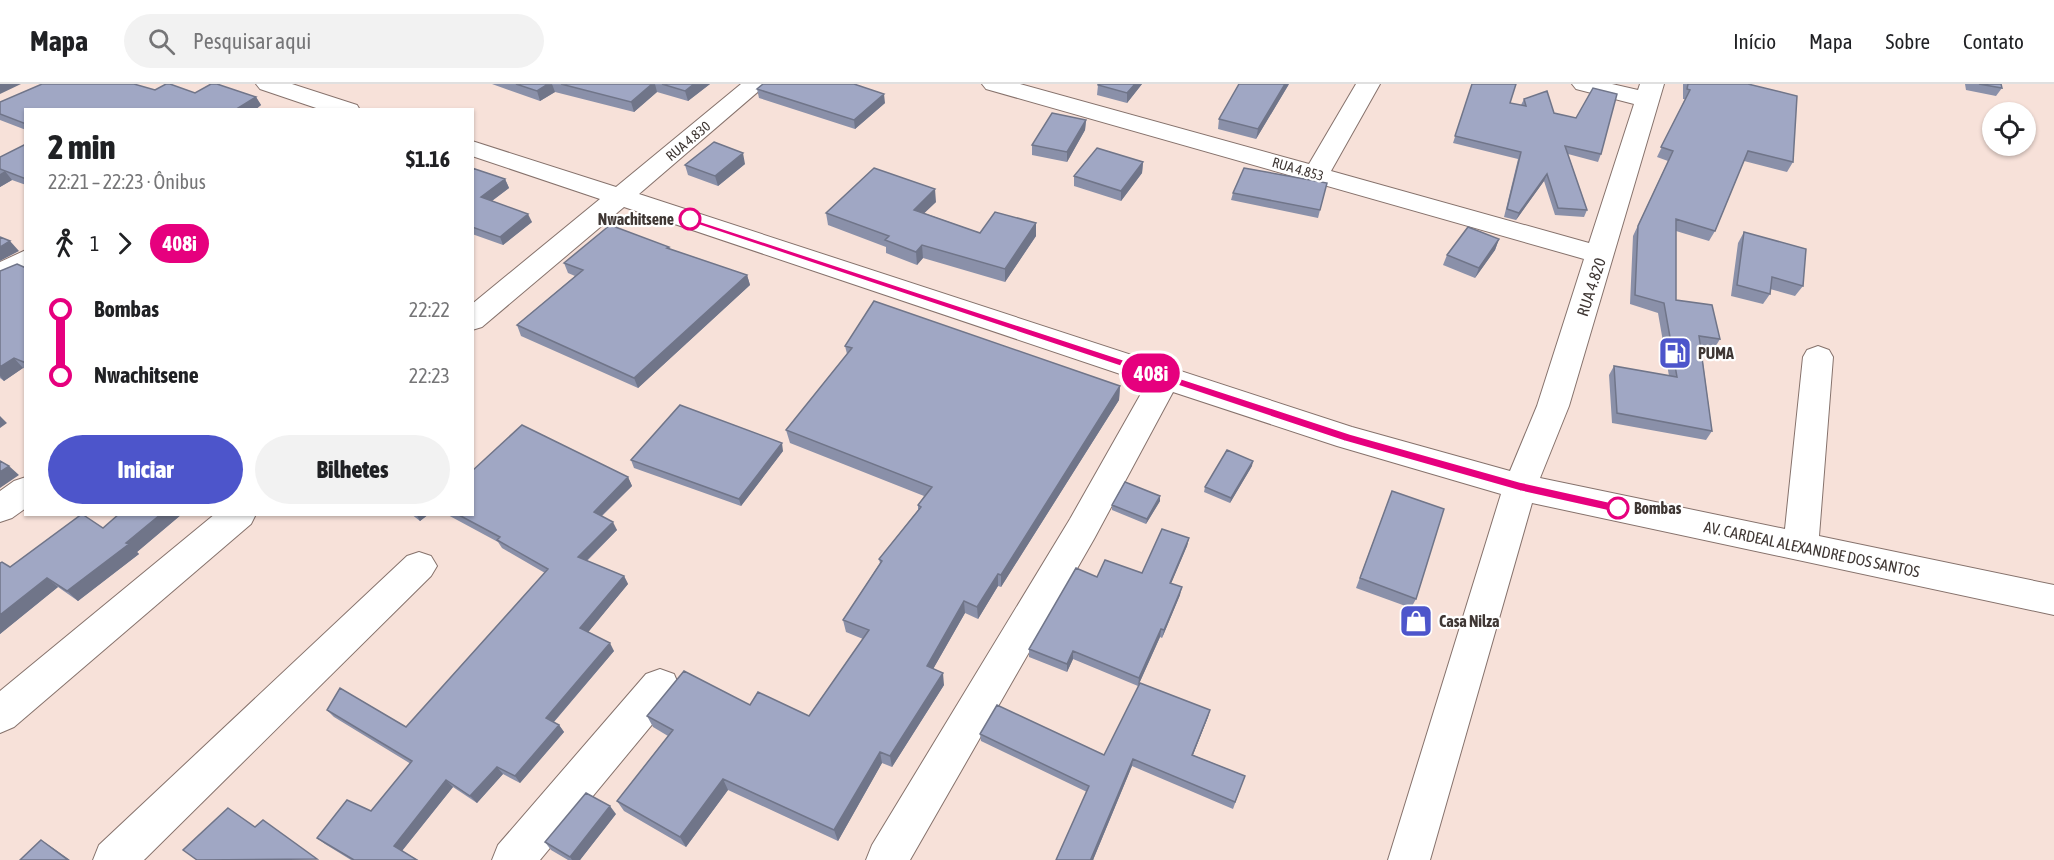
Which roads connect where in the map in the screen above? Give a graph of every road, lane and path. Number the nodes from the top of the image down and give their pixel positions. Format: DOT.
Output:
graph roads {
  1 [pos="268,84"];
  2 [pos="755,84"];
  3 [pos="994,84"];
  4 [pos="1368,84"];
  5 [pos="1584,84"];
  6 [pos="1031,89"];
  7 [pos="1650,92"];
  8 [pos="302,95"];
  9 [pos="281,108"];
  10 [pos="342,108"];
  11 [pos="483,151"];
  12 [pos="474,166"];
  13 [pos="1316,174"];
  14 [pos="621,198"];
  15 [pos="1601,255"];
  16 [pos="24,260"];
  17 [pos="0,274"];
  18 [pos="474,318"];
  19 [pos="1818,357"];
  20 [pos="1165,378"];
  21 [pos="1520,487"];
  22 [pos="24,491"];
  23 [pos="0,509"];
  24 [pos="237,516"];
  25 [pos="1801,547"];
  26 [pos="419,566"];
  27 [pos="2054,600"];
  28 [pos="660,686"];
  29 [pos="0,715"];
  30 [pos="114,860"];
  31 [pos="513,860"];
  32 [pos="887,860"];
  33 [pos="1409,860"];
  1 -- 8 [label="street"];
  2 -- 14 [label="street, RUA 4.830"];
  3 -- 6 [label="street, RUA 4.853"];
  4 -- 13 [label="street"];
  5 -- 7 [label="street"];
  6 -- 13 [label="street, RUA 4.853"];
  7 -- 15 [label="street, RUA 4.820"];
  8 -- 9 [label="street"];
  8 -- 10 [label="street"];
  11 -- 12 [label="street"];
  11 -- 14 [label="street, AV. CARDEAL ALEXANDRE DOS SANTOS"];
  13 -- 15 [label="street, RUA 4.853"];
  14 -- 18 [label="street, RUA 4.830"];
  14 -- 20 [label="street, AV. CARDEAL ALEXANDRE DOS SANTOS"];
  15 -- 21 [label="street, RUA 4.820"];
  16 -- 17 [label="street"];
  19 -- 25 [label="street"];
  20 -- 21 [label="street, AV. CARDEAL ALEXANDRE DOS SANTOS"];
  20 -- 32 [label="street"];
  21 -- 25 [label="street, AV. CARDEAL ALEXANDRE DOS SANTOS"];
  21 -- 33 [label="street, RUA 4.820"];
  22 -- 23 [label="street"];
  24 -- 29 [label="street"];
  25 -- 27 [label="street, AV. CARDEAL ALEXANDRE DOS SANTOS"];
  26 -- 30 [label="street"];
  28 -- 31 [label="street"];
}
